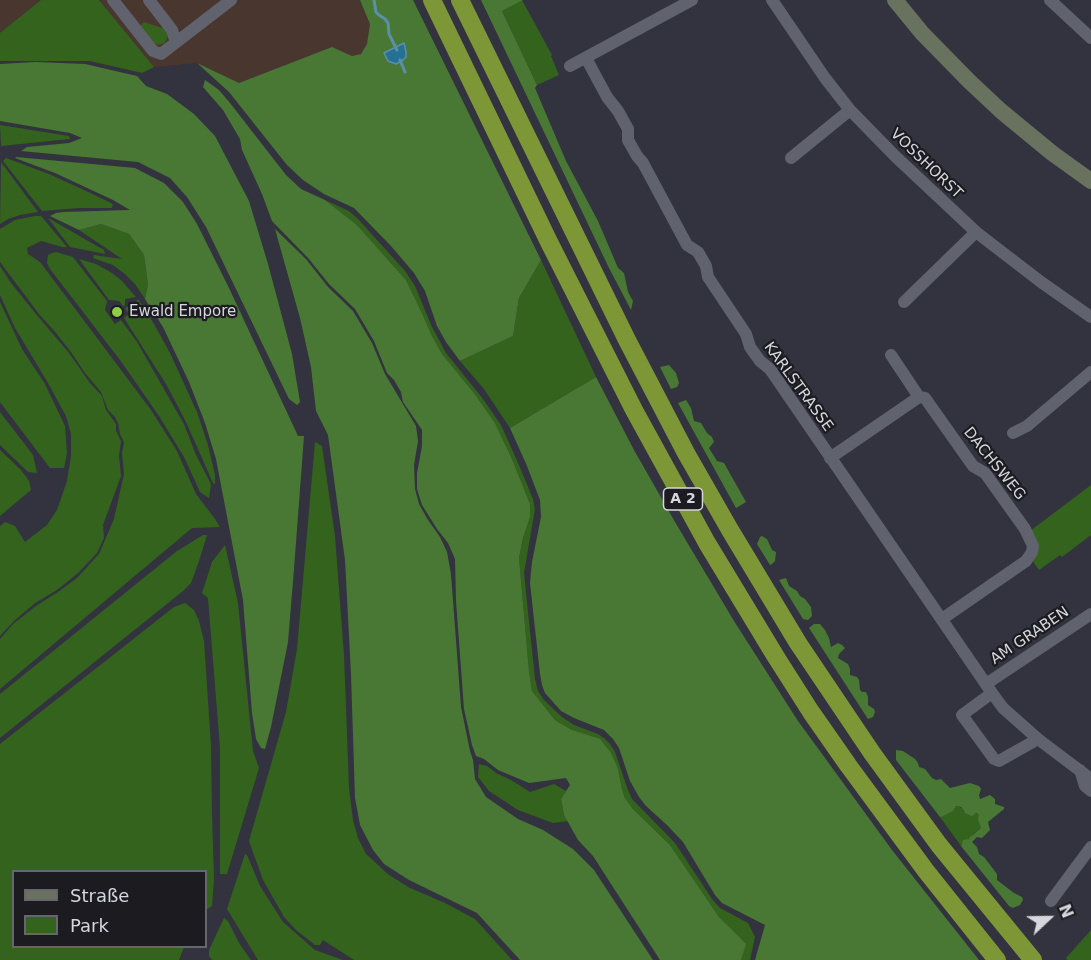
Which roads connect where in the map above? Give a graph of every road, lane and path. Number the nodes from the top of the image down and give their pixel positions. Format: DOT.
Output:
graph roads {
  1 [pos="113,0"];
  2 [pos="149,0"];
  3 [pos="231,0"];
  4 [pos="432,0"];
  5 [pos="460,0"];
  6 [pos="692,0"];
  7 [pos="772,0"];
  8 [pos="895,0"];
  9 [pos="1050,0"];
  10 [pos="1091,38"];
  11 [pos="176,42"];
  12 [pos="586,58"];
  13 [pos="570,66"];
  14 [pos="850,110"];
  15 [pos="791,158"];
  16 [pos="1091,181"];
  17 [pos="976,232"];
  18 [pos="904,302"];
  19 [pos="1091,317"];
  20 [pos="891,355"];
  21 [pos="1091,372"];
  22 [pos="919,397"];
  23 [pos="1013,433"];
  24 [pos="830,458"];
  25 [pos="1091,614"];
  26 [pos="942,620"];
  27 [pos="989,688"];
  28 [pos="1038,739"];
  29 [pos="1080,770"];
  30 [pos="1091,779"];
  31 [pos="1091,791"];
  32 [pos="1091,847"];
  33 [pos="1051,901"];
  34 [pos="997,960"];
  35 [pos="1033,960"];
  1 -- 11 [label="street"];
  2 -- 11 [label="street"];
  3 -- 11 [label="street"];
  4 -- 34 [label="highway, A 2"];
  5 -- 35 [label="highway, A 2"];
  6 -- 12 [label="street"];
  7 -- 14 [label="street, VOSSHORST"];
  8 -- 16 [label="main road"];
  9 -- 10 [label="street"];
  12 -- 13 [label="street"];
  12 -- 24 [label="street, KARLSTRASSE"];
  14 -- 15 [label="street"];
  14 -- 17 [label="street, VOSSHORST"];
  17 -- 18 [label="street"];
  17 -- 19 [label="street, VOSSHORST"];
  20 -- 22 [label="street, DACHSWEG"];
  21 -- 23 [label="street"];
  22 -- 24 [label="street"];
  22 -- 26 [label="street, DACHSWEG"];
  24 -- 26 [label="street, KARLSTRASSE"];
  25 -- 27 [label="street, AM GRABEN"];
  26 -- 27 [label="street, KARLSTRASSE"];
  27 -- 28 [label="street, KARLSTRASSE"];
  27 -- 28 [label="street"];
  28 -- 29 [label="street, KARLSTRASSE"];
  29 -- 30 [label="street, KARLSTRASSE"];
  29 -- 31 [label="street"];
  32 -- 33 [label="street"];
}
